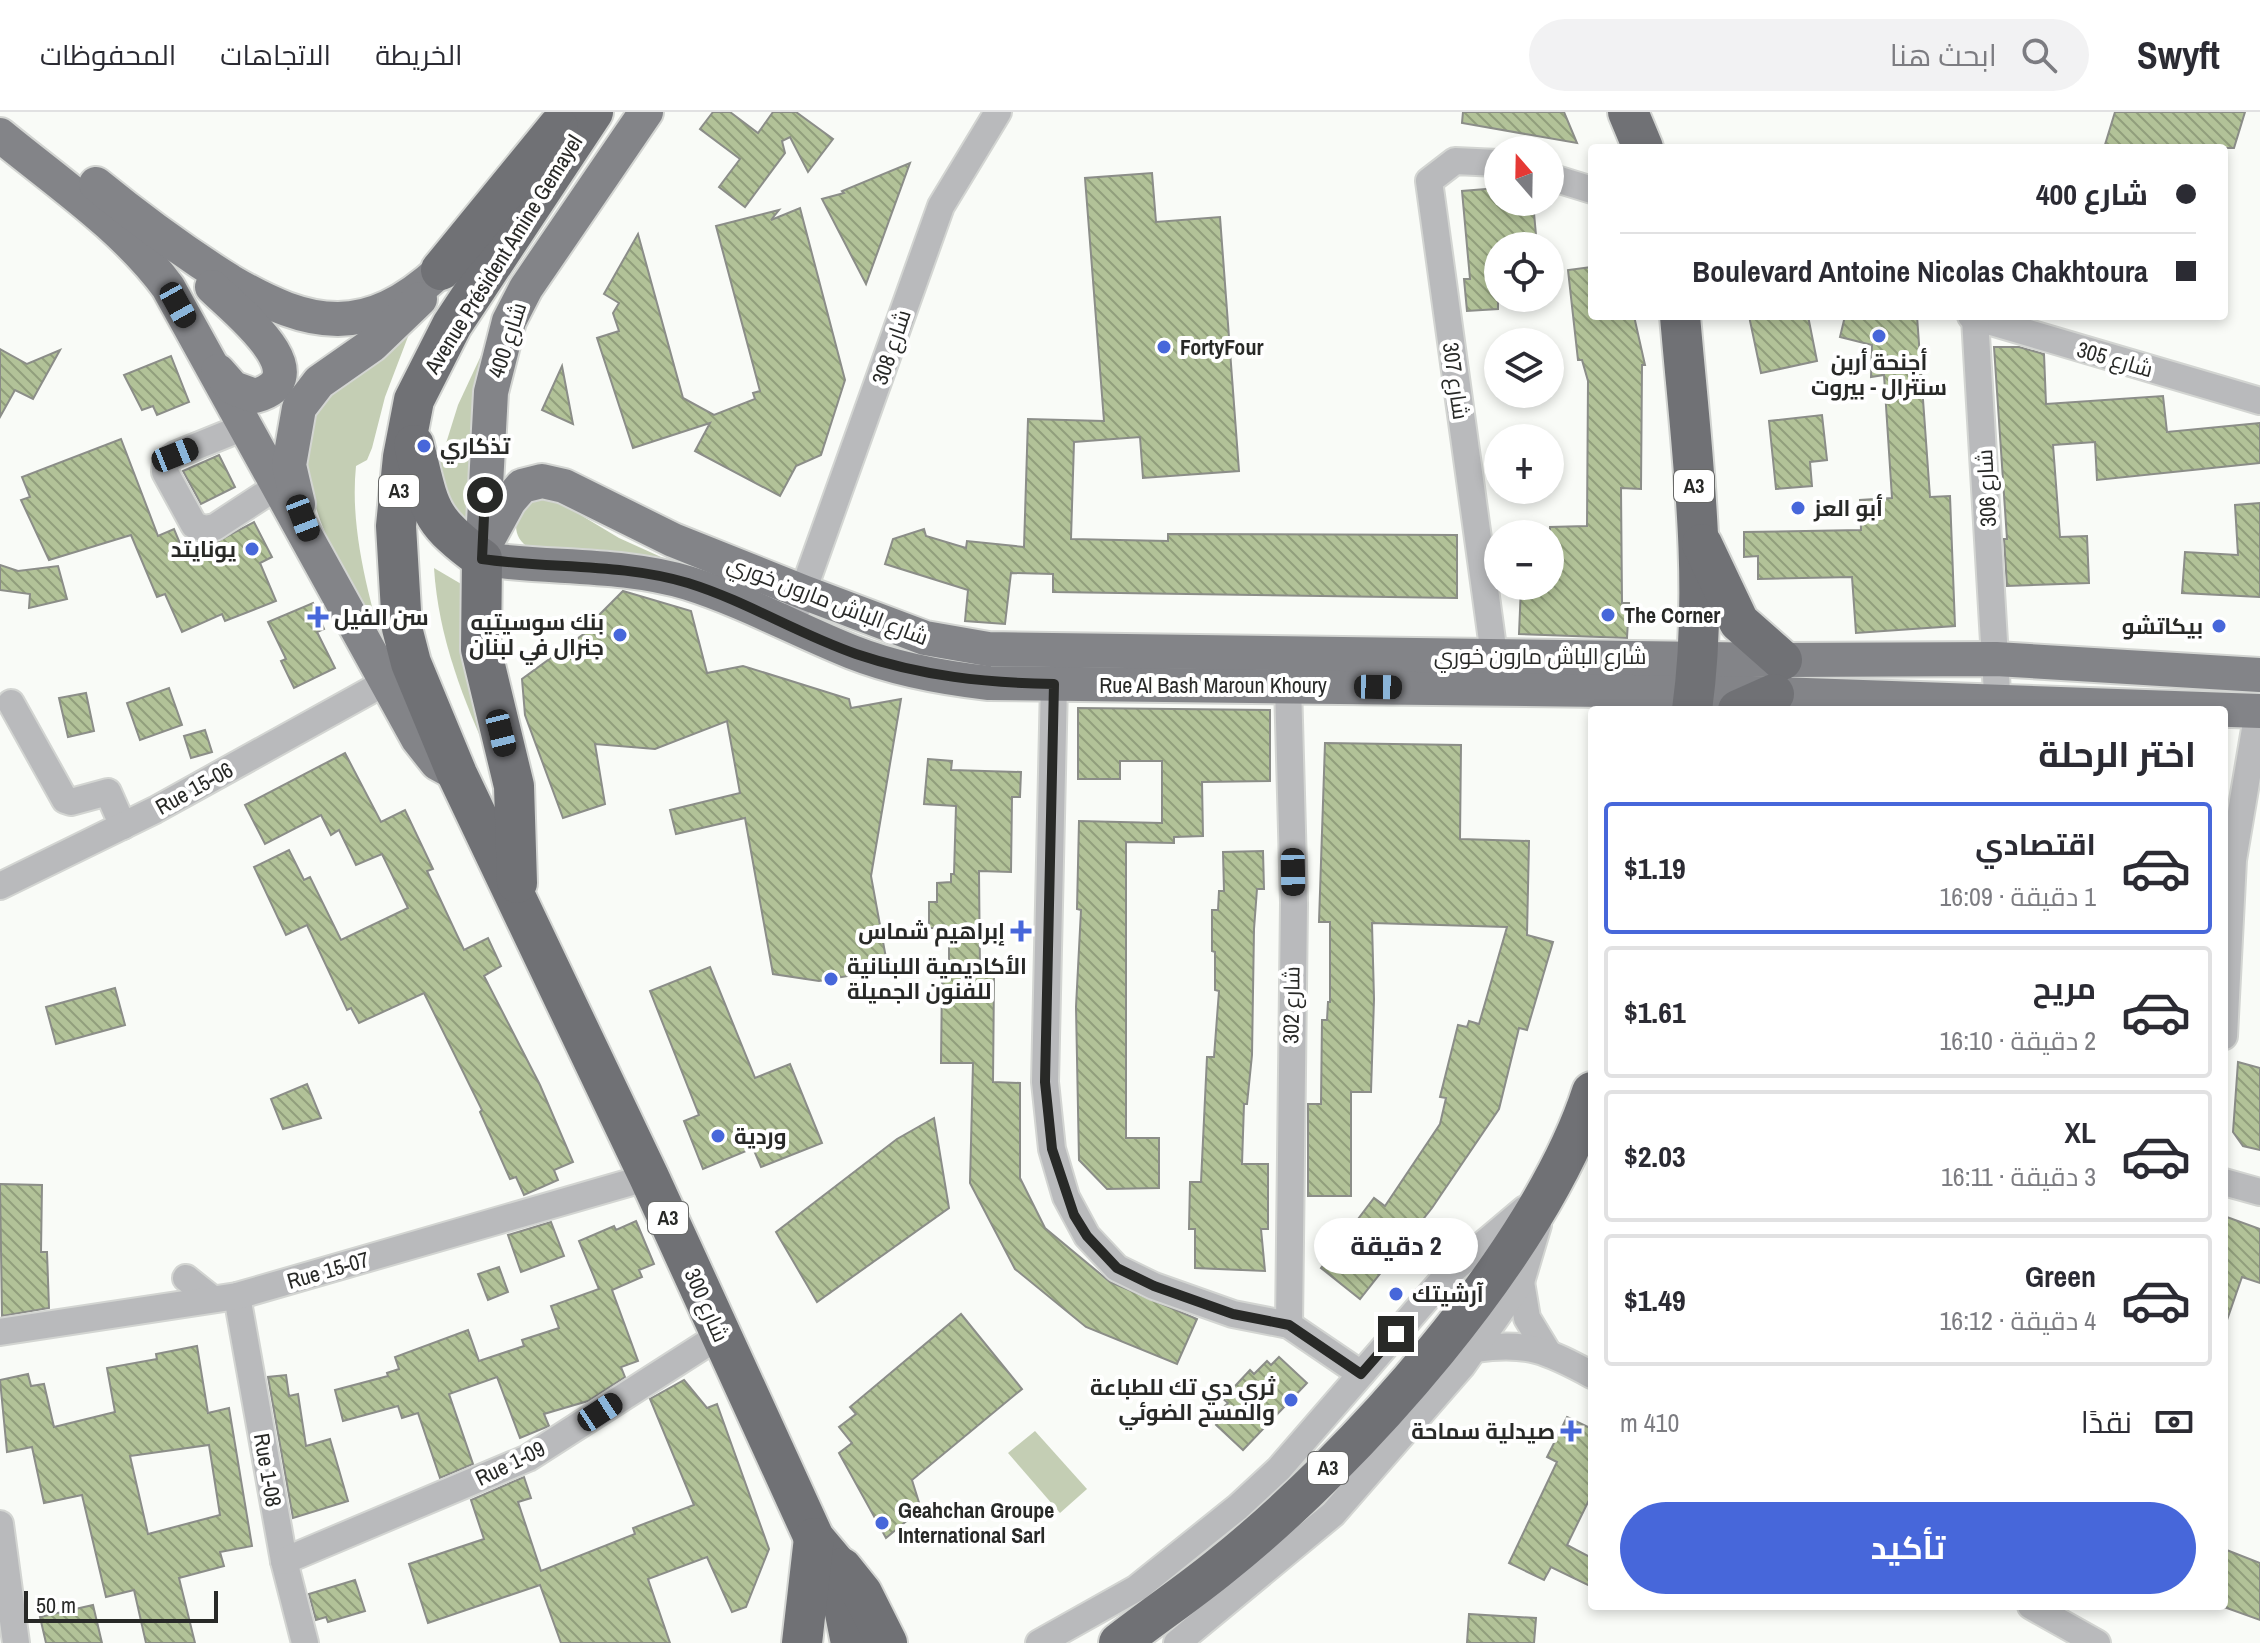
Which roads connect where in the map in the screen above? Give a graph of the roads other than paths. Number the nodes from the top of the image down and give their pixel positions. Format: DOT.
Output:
graph roads {
  1 [pos="6,112"];
  2 [pos="571,112"];
  3 [pos="593,112"];
  4 [pos="646,112"];
  5 [pos="998,112"];
  6 [pos="1628,112"];
  7 [pos="0,135"];
  8 [pos="1641,144"];
  9 [pos="1484,162"];
  10 [pos="1564,181"];
  11 [pos="1588,189"];
  12 [pos="161,237"];
  13 [pos="441,270"];
  14 [pos="1680,320"];
  15 [pos="1973,320"];
  16 [pos="1983,320"];
  17 [pos="207,359"];
  18 [pos="2260,401"];
  19 [pos="409,421"];
  20 [pos="244,427"];
  21 [pos="276,487"];
  22 [pos="1697,533"];
  23 [pos="483,554"];
  24 [pos="325,576"];
  25 [pos="803,592"];
  26 [pos="790,626"];
  27 [pos="1494,655"];
  28 [pos="1996,659"];
  29 [pos="2260,675"];
  30 [pos="1778,677"];
  31 [pos="384,683"];
  32 [pos="1054,684"];
  33 [pos="1288,685"];
  34 [pos="1694,686"];
  35 [pos="11,703"];
  36 [pos="1998,705"];
  37 [pos="1743,706"];
  38 [pos="2042,706"];
  39 [pos="2228,710"];
  40 [pos="2259,711"];
  41 [pos="457,774"];
  42 [pos="123,826"];
  43 [pos="0,886"];
  44 [pos="518,899"];
  45 [pos="2228,958"];
  46 [pos="1588,1101"];
  47 [pos="649,1177"];
  48 [pos="2228,1183"];
  49 [pos="1550,1189"];
  50 [pos="2260,1192"];
  51 [pos="186,1278"];
  52 [pos="1521,1282"];
  53 [pos="224,1297"];
  54 [pos="1289,1325"];
  55 [pos="0,1332"];
  56 [pos="720,1335"];
  57 [pos="1476,1349"];
  58 [pos="1547,1351"];
  59 [pos="1588,1373"];
  60 [pos="1361,1374"];
  61 [pos="0,1524"];
  62 [pos="824,1551"];
  63 [pos="284,1561"];
  64 [pos="2057,1612"];
  65 [pos="1167,1628"];
  66 [pos="799,1636"];
  67 [pos="16,1643"];
  68 [pos="305,1643"];
  69 [pos="851,1643"];
  70 [pos="887,1643"];
  71 [pos="1039,1643"];
  72 [pos="1098,1643"];
  73 [pos="1119,1643"];
  74 [pos="2097,1643"];
  1 -- 12 [label="main road"];
  2 -- 13 [label="highway"];
  3 -- 19 [label="highway, Avenue Président Amine Gemayel / A3"];
  4 -- 23 [label="main road, شارع 400"];
  5 -- 25 [label="street, شارع 308"];
  6 -- 8 [label="highway"];
  7 -- 17 [label="main road"];
  9 -- 27 [label="street, شارع 307"];
  10 -- 11 [label="street"];
  12 -- 13 [label="main road"];
  12 -- 17 [label="main road"];
  13 -- 24 [label="main road"];
  14 -- 22 [label="highway, A3"];
  15 -- 28 [label="street, شارع 306"];
  16 -- 18 [label="street, شارع 305"];
  17 -- 20 [label="main road"];
  19 -- 23 [label="highway"];
  19 -- 41 [label="highway, Avenue Président Amine Gemayel / A3"];
  20 -- 21 [label="main road"];
  20 -- 21 [label="street"];
  21 -- 24 [label="main road"];
  22 -- 30 [label="highway"];
  22 -- 34 [label="highway, A3"];
  23 -- 25 [label="main road, شارع الباش مارون خوري"];
  23 -- 26 [label="main road, Rue Al Bash Maroun Khoury"];
  23 -- 44 [label="highway"];
  24 -- 31 [label="main road"];
  25 -- 26 [label="street, شارع 308"];
  25 -- 27 [label="main road, شارع الباش مارون خوري"];
  26 -- 32 [label="main road, Rue Al Bash Maroun Khoury"];
  27 -- 34 [label="main road, شارع الباش مارون خوري"];
  28 -- 29 [label="main road"];
  28 -- 30 [label="main road"];
  28 -- 36 [label="street, شارع 306"];
  30 -- 34 [label="main road, Rue Al Bash Maroun Khoury"];
  30 -- 36 [label="main road, Rue Al Bash Maroun Khoury"];
  30 -- 37 [label="highway"];
  31 -- 41 [label="main road"];
  31 -- 42 [label="street, Rue 15-06"];
  32 -- 33 [label="main road, Rue Al Bash Maroun Khoury"];
  32 -- 54 [label="street"];
  33 -- 34 [label="main road, Rue Al Bash Maroun Khoury"];
  33 -- 54 [label="street, شارع 302"];
  35 -- 42 [label="street"];
  36 -- 38 [label="main road, Rue Al Bash Maroun Khoury"];
  39 -- 40 [label="main road, Rue Al Bash Maroun Khoury"];
  40 -- 45 [label="street"];
  41 -- 44 [label="highway, Avenue Président Amine Gemayel / A3"];
  42 -- 43 [label="street, Rue 15-06"];
  44 -- 47 [label="highway, شارع 300 / A3"];
  46 -- 49 [label="highway, A3"];
  47 -- 53 [label="street, Rue 15-07"];
  47 -- 56 [label="highway, شارع 300 / A3"];
  48 -- 50 [label="street"];
  49 -- 52 [label="street"];
  49 -- 60 [label="street"];
  49 -- 65 [label="highway, A3"];
  51 -- 53 [label="street"];
  52 -- 57 [label="street"];
  52 -- 58 [label="street"];
  53 -- 55 [label="street, Rue 15-07"];
  53 -- 63 [label="street, Rue 1-08"];
  54 -- 60 [label="street"];
  56 -- 62 [label="highway, شارع 300 / A3"];
  56 -- 63 [label="street, Rue 1-09"];
  57 -- 58 [label="street"];
  57 -- 65 [label="street"];
  58 -- 59 [label="street"];
  60 -- 71 [label="street"];
  61 -- 67 [label="street"];
  62 -- 66 [label="highway"];
  62 -- 69 [label="highway"];
  62 -- 70 [label="highway"];
  63 -- 68 [label="street, Rue 1-08"];
  64 -- 74 [label="street"];
  65 -- 72 [label="main road"];
  65 -- 73 [label="highway, A3"];
}
